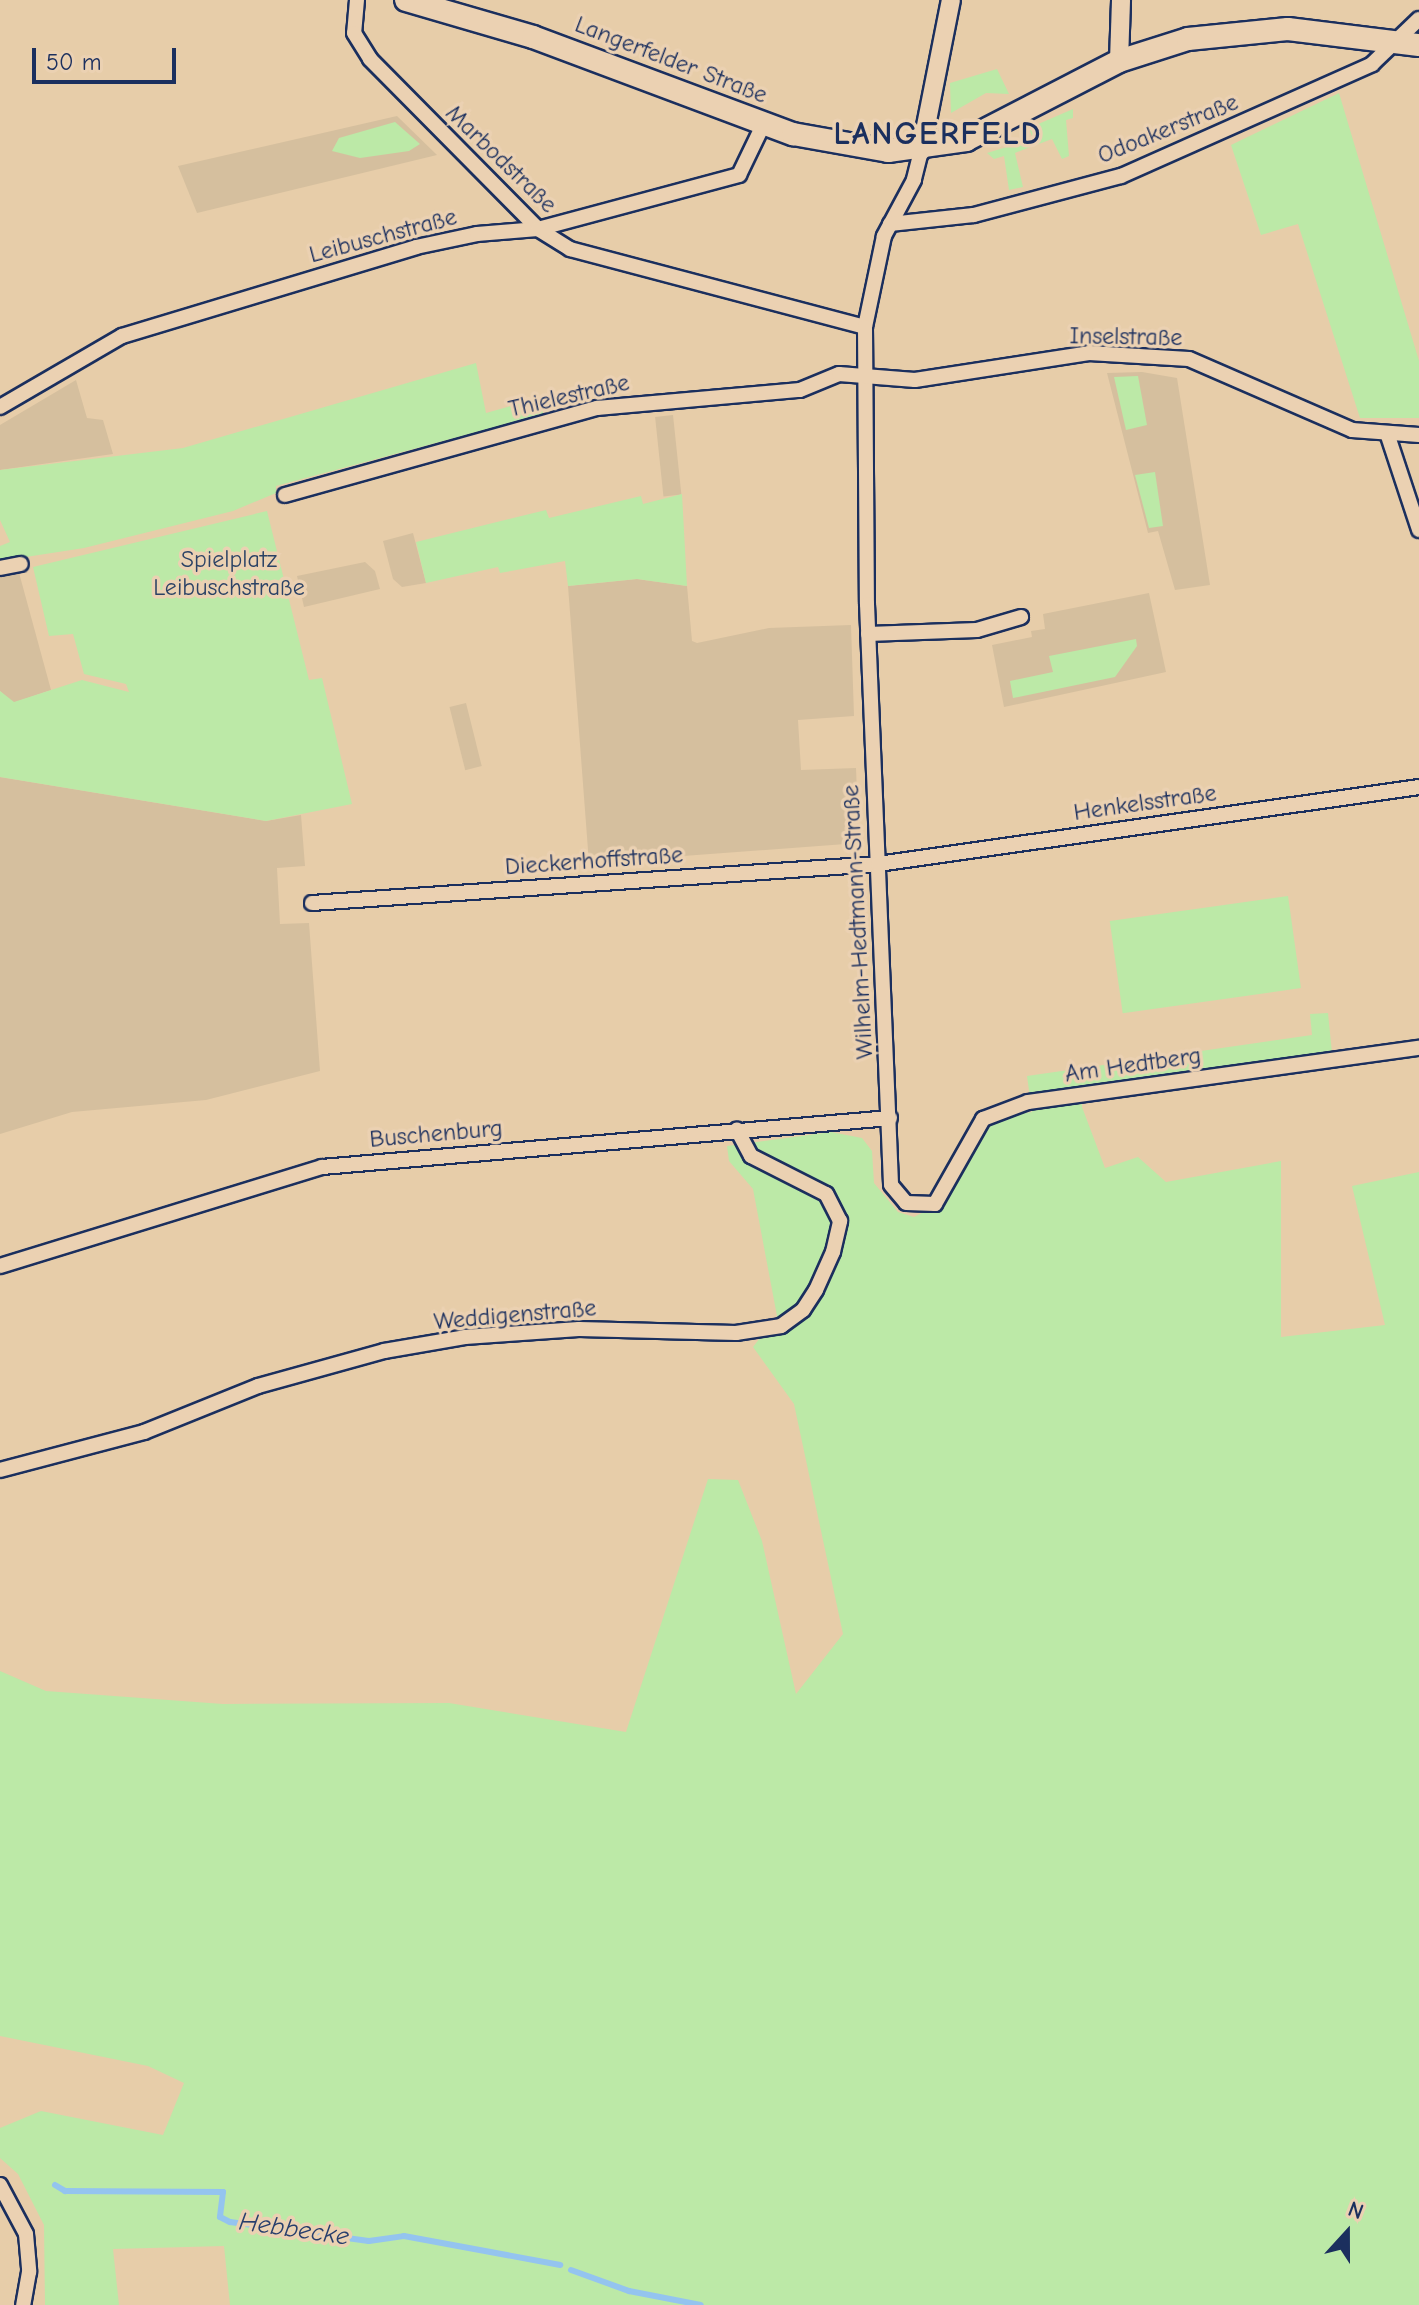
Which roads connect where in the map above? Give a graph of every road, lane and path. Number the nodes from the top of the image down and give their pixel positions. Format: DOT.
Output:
graph roads {
  1 [pos="357,0"];
  2 [pos="406,0"];
  3 [pos="951,0"];
  4 [pos="1121,0"];
  5 [pos="1419,19"];
  6 [pos="1410,43"];
  7 [pos="1119,61"];
  8 [pos="764,123"];
  9 [pos="921,151"];
  10 [pos="890,224"];
  11 [pos="538,229"];
  12 [pos="865,327"];
  13 [pos="866,380"];
  14 [pos="0,407"];
  15 [pos="1419,435"];
  16 [pos="1388,436"];
  17 [pos="285,495"];
  18 [pos="1419,530"];
  19 [pos="21,564"];
  20 [pos="0,568"];
  21 [pos="1021,617"];
  22 [pos="868,634"];
  23 [pos="1419,787"];
  24 [pos="878,864"];
  25 [pos="312,903"];
  26 [pos="1419,1048"];
  27 [pos="890,1118"];
  28 [pos="737,1130"];
  29 [pos="906,1203"];
  30 [pos="0,1266"];
  31 [pos="0,1470"];
  32 [pos="0,2185"];
  33 [pos="23,2305"];
  1 -- 11 [label="street, Marbodstraße"];
  2 -- 8 [label="main road, Langerfelder Straße"];
  3 -- 9 [label="street"];
  4 -- 7 [label="street"];
  5 -- 6 [label="street, Odoakerstraße"];
  6 -- 7 [label="main road"];
  6 -- 10 [label="street, Odoakerstraße"];
  7 -- 9 [label="main road"];
  8 -- 9 [label="main road, Langerfelder Straße"];
  8 -- 11 [label="street, Leibuschstraße"];
  9 -- 10 [label="street, Wilhelm-Hedtmann-Straße"];
  10 -- 12 [label="street, Wilhelm-Hedtmann-Straße"];
  11 -- 12 [label="street, Marbodstraße"];
  11 -- 14 [label="street, Leibuschstraße"];
  12 -- 13 [label="street, Wilhelm-Hedtmann-Straße"];
  13 -- 16 [label="street, Inselstraße"];
  13 -- 17 [label="street, Thielestraße"];
  13 -- 22 [label="street, Wilhelm-Hedtmann-Straße"];
  15 -- 16 [label="street, Inselstraße"];
  16 -- 18 [label="street"];
  19 -- 20 [label="street"];
  21 -- 22 [label="street"];
  22 -- 24 [label="street, Wilhelm-Hedtmann-Straße"];
  23 -- 24 [label="street, Henkelsstraße"];
  24 -- 25 [label="street, Dieckerhoffstraße"];
  24 -- 27 [label="street, Wilhelm-Hedtmann-Straße"];
  26 -- 29 [label="street, Am Hedtberg"];
  27 -- 28 [label="street, Buschenburg"];
  27 -- 29 [label="street, Wilhelm-Hedtmann-Straße"];
  28 -- 30 [label="street, Buschenburg"];
  28 -- 31 [label="street, Weddigenstraße"];
  32 -- 33 [label="street"];
}
